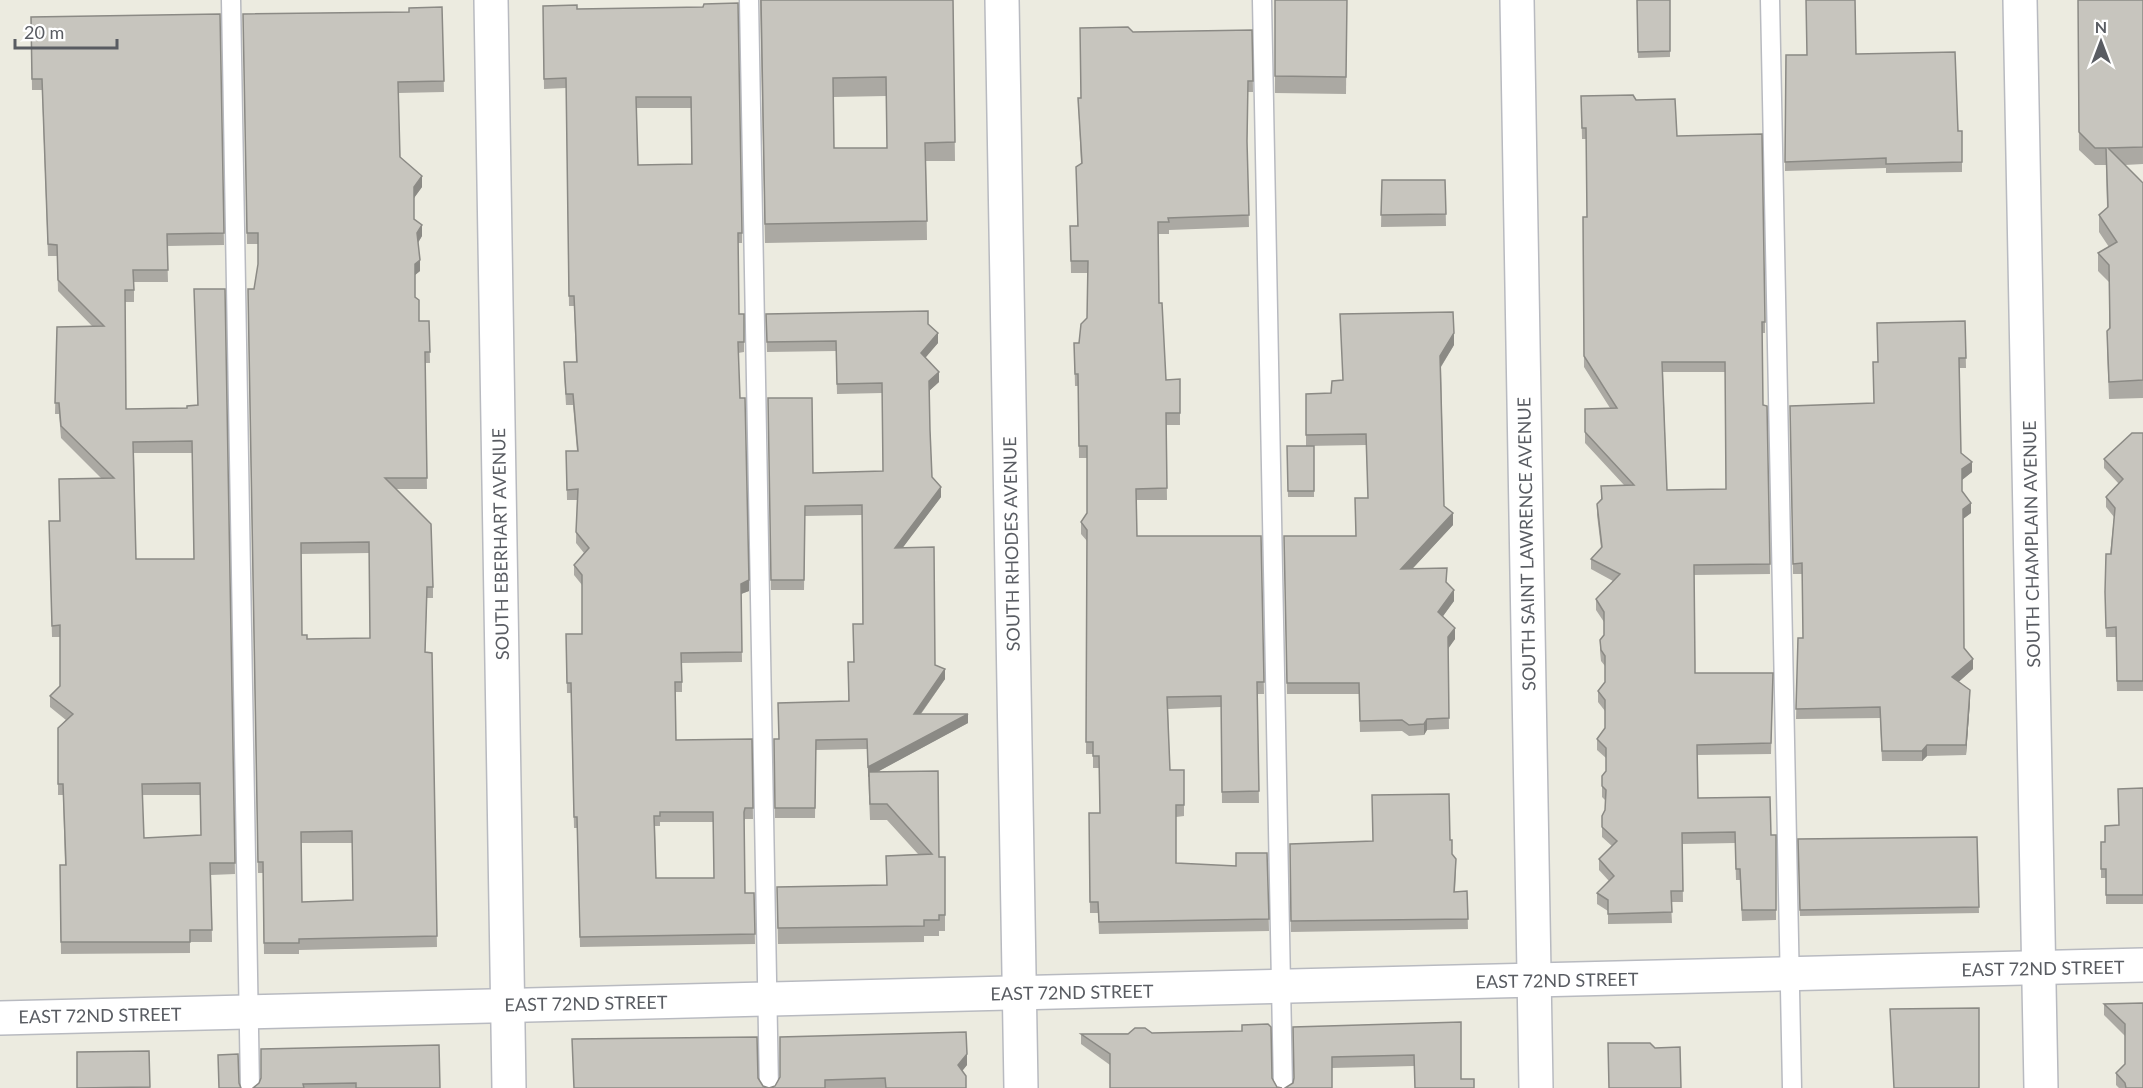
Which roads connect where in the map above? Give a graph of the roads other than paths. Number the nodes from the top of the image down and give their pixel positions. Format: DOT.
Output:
graph roads {
  1 [pos="231,0"];
  2 [pos="491,0"];
  3 [pos="748,0"];
  4 [pos="1002,0"];
  5 [pos="1263,0"];
  6 [pos="1517,0"];
  7 [pos="1770,0"];
  8 [pos="2020,0"];
  9 [pos="2143,965"];
  10 [pos="2038,968"];
  11 [pos="1790,974"];
  12 [pos="1534,980"];
  13 [pos="1281,987"];
  14 [pos="1020,993"];
  15 [pos="767,999"];
  16 [pos="507,1005"];
  17 [pos="249,1011"];
  18 [pos="0,1018"];
  19 [pos="250,1088"];
  20 [pos="509,1088"];
  21 [pos="769,1088"];
  22 [pos="1021,1088"];
  23 [pos="1283,1088"];
  24 [pos="1536,1088"];
  25 [pos="1792,1088"];
  26 [pos="2041,1088"];
  1 -- 17 [label="lane"];
  2 -- 16 [label="street, SOUTH EBERHART AVENUE"];
  3 -- 15 [label="lane"];
  4 -- 14 [label="street, SOUTH RHODES AVENUE"];
  5 -- 13 [label="lane"];
  6 -- 12 [label="street, SOUTH SAINT LAWRENCE AVENUE"];
  7 -- 11 [label="lane"];
  8 -- 10 [label="street, SOUTH CHAMPLAIN AVENUE"];
  9 -- 10 [label="street, EAST 72ND STREET"];
  10 -- 11 [label="street, EAST 72ND STREET"];
  10 -- 26 [label="street, SOUTH CHAMPLAIN AVENUE"];
  11 -- 12 [label="street, EAST 72ND STREET"];
  11 -- 25 [label="lane"];
  12 -- 13 [label="street, EAST 72ND STREET"];
  12 -- 24 [label="street, SOUTH SAINT LAWRENCE AVENUE"];
  13 -- 14 [label="street, EAST 72ND STREET"];
  13 -- 23 [label="lane"];
  14 -- 15 [label="street, EAST 72ND STREET"];
  14 -- 22 [label="street, SOUTH RHODES AVENUE"];
  15 -- 16 [label="street, EAST 72ND STREET"];
  15 -- 21 [label="lane"];
  16 -- 17 [label="street, EAST 72ND STREET"];
  16 -- 20 [label="street, SOUTH EBERHART AVENUE"];
  17 -- 18 [label="street, EAST 72ND STREET"];
  17 -- 19 [label="lane"];
}
